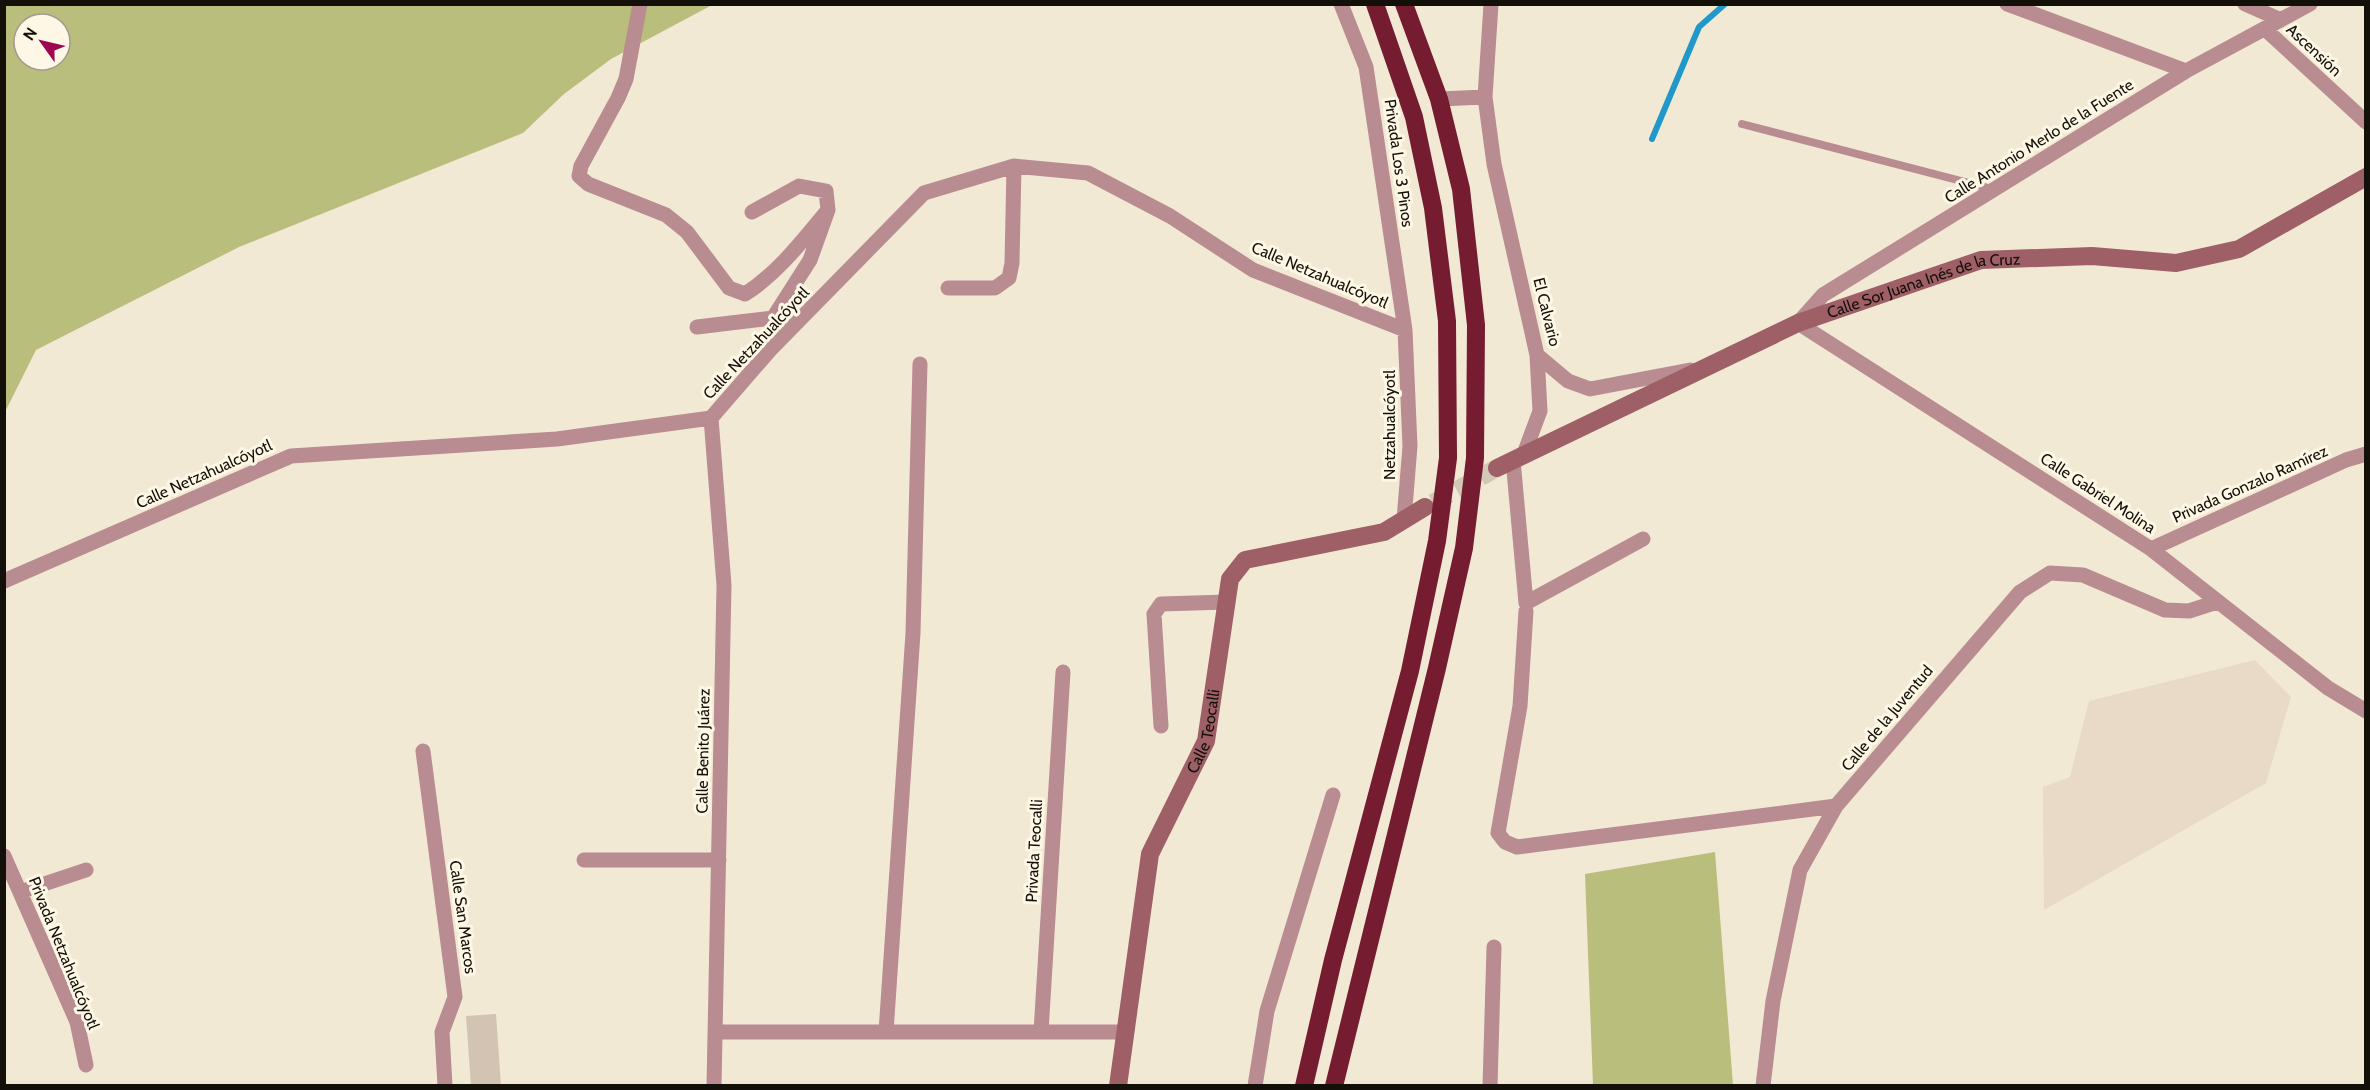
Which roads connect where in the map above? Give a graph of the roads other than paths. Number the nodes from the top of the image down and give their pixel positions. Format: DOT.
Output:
graph roads {
  1 [pos="640,4"];
  2 [pos="1341,4"];
  3 [pos="1375,4"];
  4 [pos="1404,4"];
  5 [pos="1491,4"];
  6 [pos="2007,4"];
  7 [pos="2246,4"];
  8 [pos="2310,4"];
  9 [pos="2280,21"];
  10 [pos="2265,29"];
  11 [pos="2186,71"];
  12 [pos="1485,97"];
  13 [pos="1439,99"];
  14 [pos="2366,122"];
  15 [pos="1742,124"];
  16 [pos="1014,166"];
  17 [pos="2366,177"];
  18 [pos="1994,190"];
  19 [pos="828,210"];
  20 [pos="752,212"];
  21 [pos="948,288"];
  22 [pos="773,318"];
  23 [pos="1798,323"];
  24 [pos="697,327"];
  25 [pos="1405,330"];
  26 [pos="770,350"];
  27 [pos="1537,355"];
  28 [pos="920,364"];
  29 [pos="1708,367"];
  30 [pos="711,417"];
  31 [pos="2366,454"];
  32 [pos="1511,461"];
  33 [pos="1425,507"];
  34 [pos="1404,520"];
  35 [pos="1643,538"];
  36 [pos="2151,549"];
  37 [pos="4,581"];
  38 [pos="1227,602"];
  39 [pos="2217,602"];
  40 [pos="1526,611"];
  41 [pos="1063,672"];
  42 [pos="2366,711"];
  43 [pos="1161,726"];
  44 [pos="423,751"];
  45 [pos="1333,795"];
  46 [pos="1836,806"];
  47 [pos="4,856"];
  48 [pos="584,860"];
  49 [pos="718,860"];
  50 [pos="86,870"];
  51 [pos="20,892"];
  52 [pos="1494,947"];
  53 [pos="716,1032"];
  54 [pos="886,1032"];
  55 [pos="1041,1032"];
  56 [pos="1125,1032"];
  57 [pos="86,1065"];
  58 [pos="445,1086"];
  59 [pos="714,1086"];
  60 [pos="1118,1086"];
  61 [pos="1256,1086"];
  62 [pos="1304,1086"];
  63 [pos="1334,1086"];
  64 [pos="1490,1086"];
  65 [pos="1763,1086"];
  1 -- 19 [label="street"];
  2 -- 25 [label="street, Privada Los 3 Pinos"];
  3 -- 62 [label="highway"];
  4 -- 13 [label="highway"];
  5 -- 12 [label="street, El Calvario"];
  6 -- 11 [label="street"];
  7 -- 9 [label="street"];
  8 -- 9 [label="street, Calle Antonio Merlo de la Fuente"];
  9 -- 10 [label="street, Calle Antonio Merlo de la Fuente"];
  10 -- 11 [label="street, Calle Antonio Merlo de la Fuente"];
  10 -- 14 [label="street, Ascensión"];
  11 -- 18 [label="street, Calle Antonio Merlo de la Fuente"];
  12 -- 13 [label="street"];
  12 -- 27 [label="street, El Calvario"];
  13 -- 63 [label="highway"];
  15 -- 18 [label="lane"];
  16 -- 21 [label="street"];
  16 -- 25 [label="street, Calle Netzahualcóyotl"];
  16 -- 26 [label="street, Calle Netzahualcóyotl"];
  17 -- 23 [label="street, Calle Sor Juana Inés de la Cruz"];
  18 -- 23 [label="street, Calle Antonio Merlo de la Fuente"];
  19 -- 20 [label="street"];
  19 -- 22 [label="street"];
  22 -- 24 [label="street"];
  22 -- 26 [label="street"];
  23 -- 29 [label="street, Calle Sor Juana Inés de la Cruz"];
  23 -- 36 [label="street, Calle Gabriel Molina"];
  25 -- 34 [label="street, Netzahualcóyotl"];
  26 -- 30 [label="street, Calle Netzahualcóyotl"];
  27 -- 29 [label="street, El Calvario"];
  27 -- 32 [label="street"];
  28 -- 54 [label="street"];
  29 -- 32 [label="street, Calle Sor Juana Inés de la Cruz"];
  30 -- 37 [label="street, Calle Netzahualcóyotl"];
  30 -- 49 [label="street, Calle Benito Juárez"];
  31 -- 36 [label="street, Privada Gonzalo Ramírez"];
  32 -- 35 [label="street"];
  33 -- 34 [label="street, Calle Teocalli"];
  34 -- 38 [label="street, Calle Teocalli"];
  36 -- 39 [label="street, Calle Gabriel Molina"];
  38 -- 43 [label="street"];
  38 -- 56 [label="street, Calle Teocalli"];
  39 -- 42 [label="street, Calle Gabriel Molina"];
  39 -- 46 [label="street, Calle de la Juventud"];
  40 -- 46 [label="street"];
  41 -- 55 [label="street, Privada Teocalli"];
  44 -- 58 [label="street, Calle San Marcos"];
  45 -- 61 [label="street"];
  46 -- 65 [label="street, Calle de la Juventud"];
  47 -- 51 [label="street, Privada Netzahualcóyotl"];
  48 -- 49 [label="street"];
  49 -- 53 [label="street, Calle Benito Juárez"];
  50 -- 51 [label="street"];
  51 -- 57 [label="street, Privada Netzahualcóyotl"];
  52 -- 64 [label="street"];
  53 -- 54 [label="street"];
  53 -- 59 [label="street, Calle Benito Juárez"];
  54 -- 55 [label="street"];
  55 -- 56 [label="street"];
  56 -- 60 [label="street, Calle Teocalli"];
}
